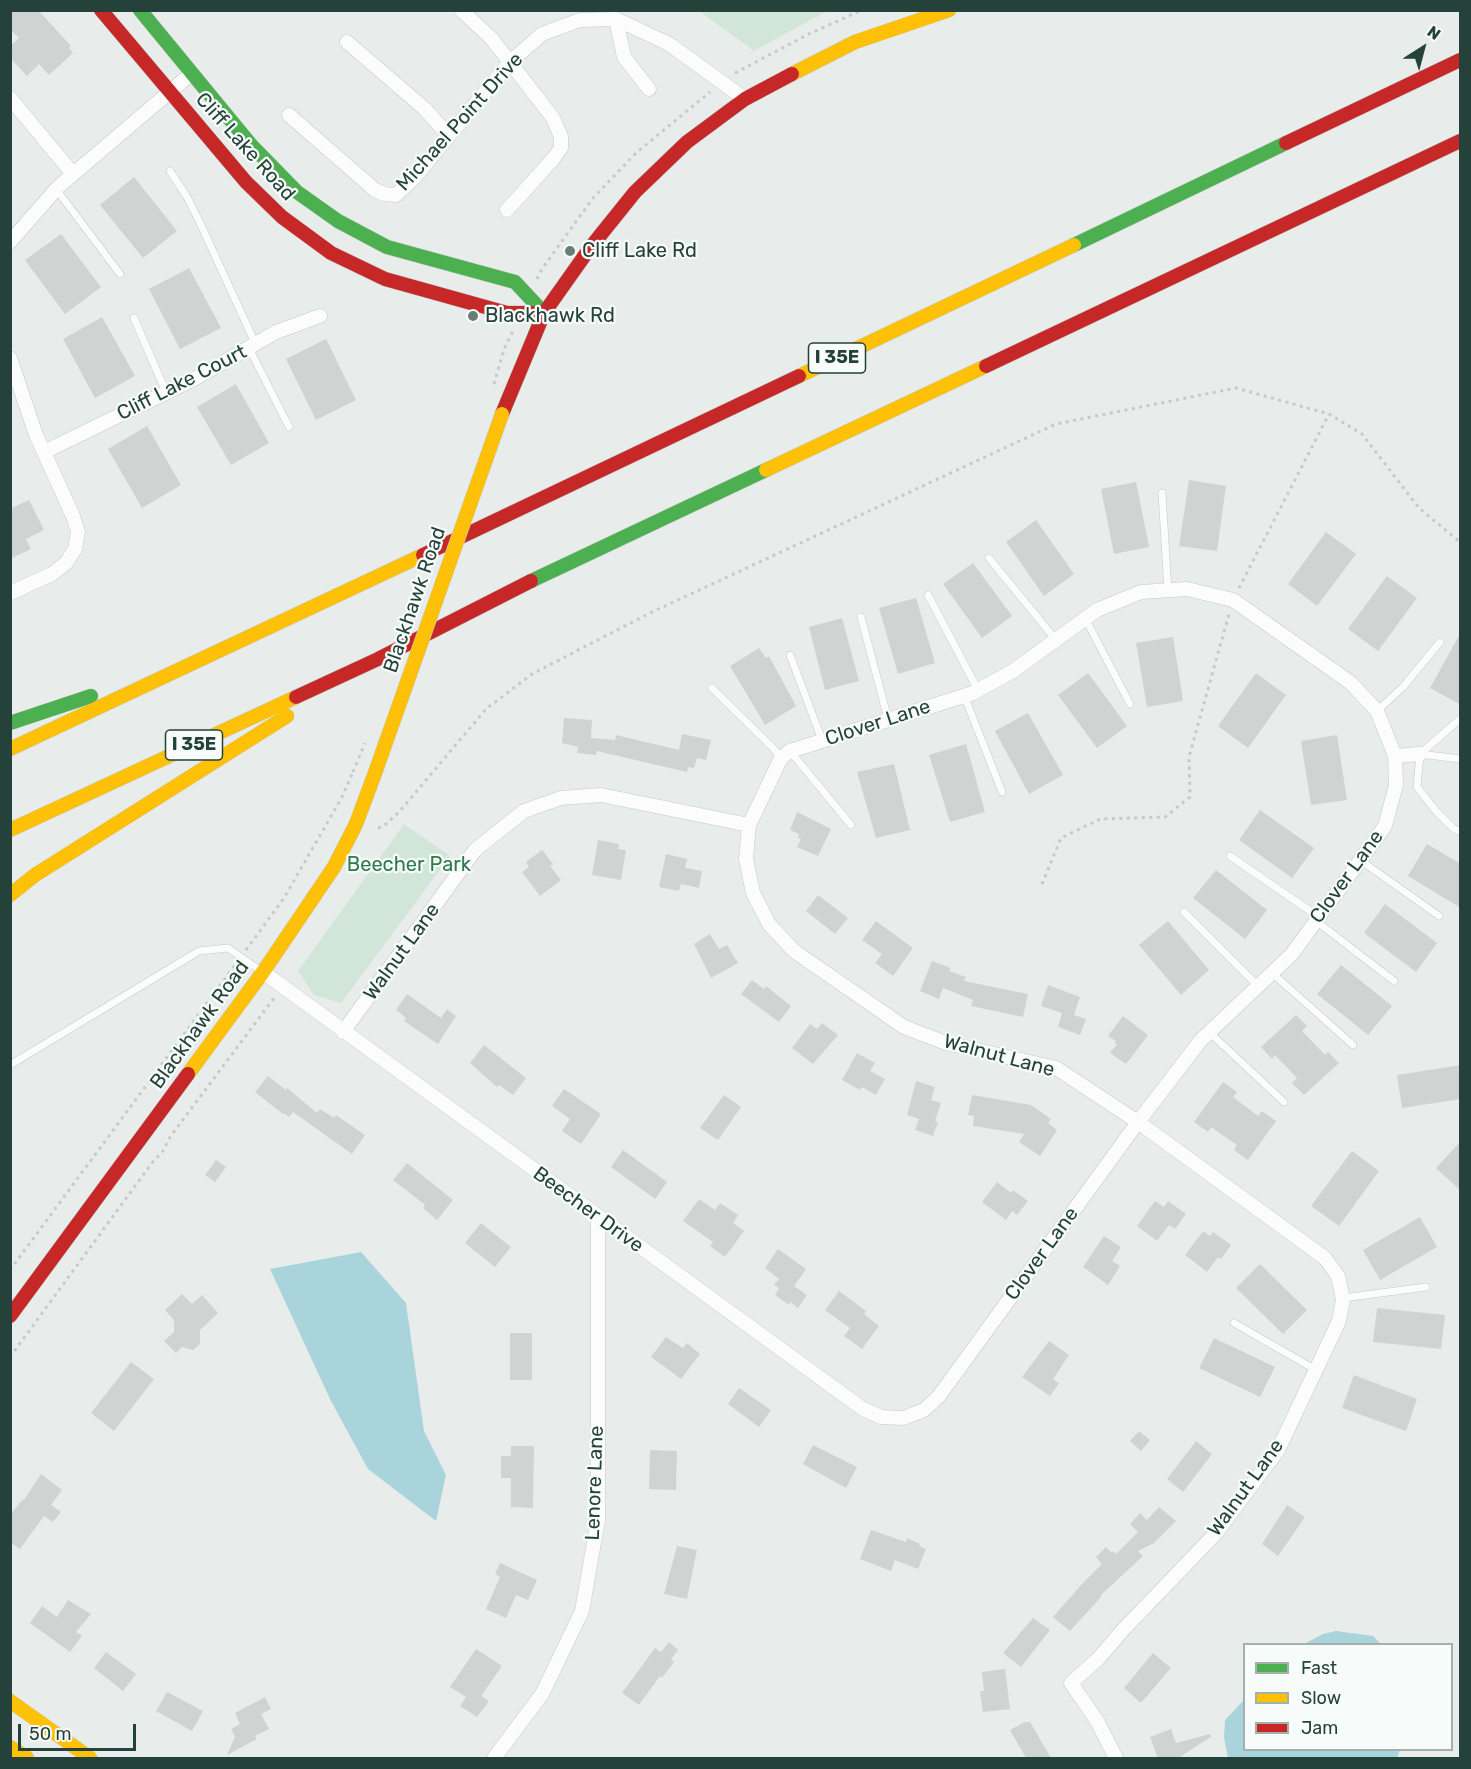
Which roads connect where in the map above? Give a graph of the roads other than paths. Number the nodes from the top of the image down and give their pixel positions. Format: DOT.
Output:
graph roads {
  1 [pos="100,10"];
  2 [pos="140,10"];
  3 [pos="461,10"];
  4 [pos="949,10"];
  5 [pos="616,19"];
  6 [pos="347,42"];
  7 [pos="1461,60"];
  8 [pos="510,62"];
  9 [pos="192,73"];
  10 [pos="649,89"];
  11 [pos="170,92"];
  12 [pos="10,98"];
  13 [pos="745,99"];
  14 [pos="289,115"];
  15 [pos="449,136"];
  16 [pos="1461,141"];
  17 [pos="170,171"];
  18 [pos="73,174"];
  19 [pos="56,189"];
  20 [pos="507,210"];
  21 [pos="10,242"];
  22 [pos="120,274"];
  23 [pos="544,313"];
  24 [pos="320,316"];
  25 [pos="134,318"];
  26 [pos="253,346"];
  27 [pos="10,358"];
  28 [pos="166,393"];
  29 [pos="289,427"];
  30 [pos="44,452"];
  31 [pos="1161,493"];
  32 [pos="989,558"];
  33 [pos="1168,591"];
  34 [pos="10,593"];
  35 [pos="928,595"];
  36 [pos="861,617"];
  37 [pos="1085,618"];
  38 [pos="1056,640"];
  39 [pos="1440,642"];
  40 [pos="213,655"];
  41 [pos="790,655"];
  42 [pos="378,659"];
  43 [pos="712,688"];
  44 [pos="978,690"];
  45 [pos="964,696"];
  46 [pos="1130,704"];
  47 [pos="1377,711"];
  48 [pos="888,719"];
  49 [pos="1461,719"];
  50 [pos="10,723"];
  51 [pos="822,740"];
  52 [pos="10,749"];
  53 [pos="785,754"];
  54 [pos="1420,754"];
  55 [pos="1395,756"];
  56 [pos="1461,759"];
  57 [pos="1002,792"];
  58 [pos="749,825"];
  59 [pos="851,825"];
  60 [pos="10,830"];
  61 [pos="1461,832"];
  62 [pos="1230,856"];
  63 [pos="1360,860"];
  64 [pos="35,876"];
  65 [pos="10,895"];
  66 [pos="10,901"];
  67 [pos="1184,912"];
  68 [pos="1439,916"];
  69 [pos="1317,919"];
  70 [pos="263,972"];
  71 [pos="1272,973"];
  72 [pos="1394,981"];
  73 [pos="1258,986"];
  74 [pos="343,1032"];
  75 [pos="1209,1032"];
  76 [pos="1353,1045"];
  77 [pos="10,1065"];
  78 [pos="1284,1102"];
  79 [pos="1138,1122"];
  80 [pos="598,1218"];
  81 [pos="1426,1287"];
  82 [pos="1343,1298"];
  83 [pos="10,1316"];
  84 [pos="1234,1323"];
  85 [pos="1316,1370"];
  86 [pos="924,1410"];
  87 [pos="10,1701"];
  88 [pos="10,1747"];
  89 [pos="27,1758"];
  90 [pos="90,1758"];
  91 [pos="494,1758"];
  92 [pos="1116,1758"];
  1 -- 11 [label="main road, Cliff Lake Road"];
  2 -- 9 [label="main road, Cliff Lake Road"];
  3 -- 8 [label="street"];
  4 -- 13 [label="main road, Blackhawk Road"];
  5 -- 8 [label="street, Michael Point Drive"];
  5 -- 10 [label="street"];
  5 -- 13 [label="street, Michael Point Drive"];
  6 -- 15 [label="street"];
  7 -- 40 [label="main road, I 35E"];
  8 -- 15 [label="street, Michael Point Drive"];
  8 -- 20 [label="street"];
  9 -- 11 [label="street"];
  9 -- 23 [label="main road, Cliff Lake Road"];
  11 -- 18 [label="street"];
  11 -- 23 [label="main road, Cliff Lake Road"];
  12 -- 18 [label="street"];
  13 -- 23 [label="main road, Blackhawk Road"];
  14 -- 15 [label="street, Michael Point Drive"];
  16 -- 42 [label="main road, I 35E"];
  17 -- 26 [label="lane"];
  18 -- 19 [label="street"];
  19 -- 21 [label="street"];
  19 -- 22 [label="lane"];
  23 -- 70 [label="main road, Blackhawk Road, bridge"];
  24 -- 26 [label="street, Cliff Lake Court"];
  25 -- 28 [label="lane"];
  26 -- 28 [label="street, Cliff Lake Court"];
  26 -- 29 [label="lane"];
  27 -- 30 [label="street"];
  28 -- 30 [label="street, Cliff Lake Court"];
  30 -- 34 [label="street"];
  31 -- 33 [label="lane"];
  32 -- 38 [label="lane"];
  33 -- 37 [label="street, Clover Lane"];
  33 -- 47 [label="street, Clover Lane"];
  35 -- 44 [label="lane"];
  36 -- 48 [label="lane"];
  37 -- 38 [label="street, Clover Lane"];
  37 -- 46 [label="lane"];
  38 -- 44 [label="street, Clover Lane"];
  39 -- 47 [label="lane"];
  40 -- 50 [label="main road"];
  40 -- 52 [label="main road, I 35E"];
  41 -- 51 [label="lane"];
  42 -- 60 [label="main road, I 35E"];
  42 -- 64 [label="main road"];
  43 -- 53 [label="lane"];
  44 -- 45 [label="street, Clover Lane"];
  45 -- 48 [label="street, Clover Lane"];
  45 -- 57 [label="lane"];
  47 -- 55 [label="street, Clover Lane"];
  48 -- 51 [label="street, Clover Lane"];
  49 -- 54 [label="lane"];
  51 -- 53 [label="street, Clover Lane"];
  53 -- 58 [label="street"];
  53 -- 59 [label="lane"];
  54 -- 55 [label="street"];
  54 -- 56 [label="lane"];
  54 -- 61 [label="lane"];
  55 -- 63 [label="street, Clover Lane"];
  58 -- 74 [label="street, Walnut Lane"];
  58 -- 79 [label="street, Walnut Lane"];
  62 -- 69 [label="lane"];
  63 -- 68 [label="lane"];
  63 -- 69 [label="street, Clover Lane"];
  64 -- 65 [label="main road"];
  64 -- 66 [label="main road"];
  67 -- 73 [label="lane"];
  69 -- 71 [label="street, Clover Lane"];
  69 -- 72 [label="lane"];
  70 -- 74 [label="street, Beecher Drive"];
  70 -- 77 [label="lane"];
  70 -- 83 [label="main road, Blackhawk Road"];
  71 -- 73 [label="street, Clover Lane"];
  71 -- 76 [label="lane"];
  73 -- 75 [label="street, Clover Lane"];
  74 -- 80 [label="street, Beecher Drive"];
  75 -- 78 [label="lane"];
  75 -- 79 [label="street, Clover Lane"];
  79 -- 82 [label="street, Walnut Lane"];
  79 -- 86 [label="street, Clover Lane"];
  80 -- 86 [label="street, Beecher Drive"];
  80 -- 91 [label="street, Lenore Lane"];
  81 -- 82 [label="lane"];
  82 -- 85 [label="street, Walnut Lane"];
  84 -- 85 [label="lane"];
  85 -- 92 [label="street, Walnut Lane"];
  87 -- 90 [label="main road"];
  88 -- 89 [label="main road"];
}
